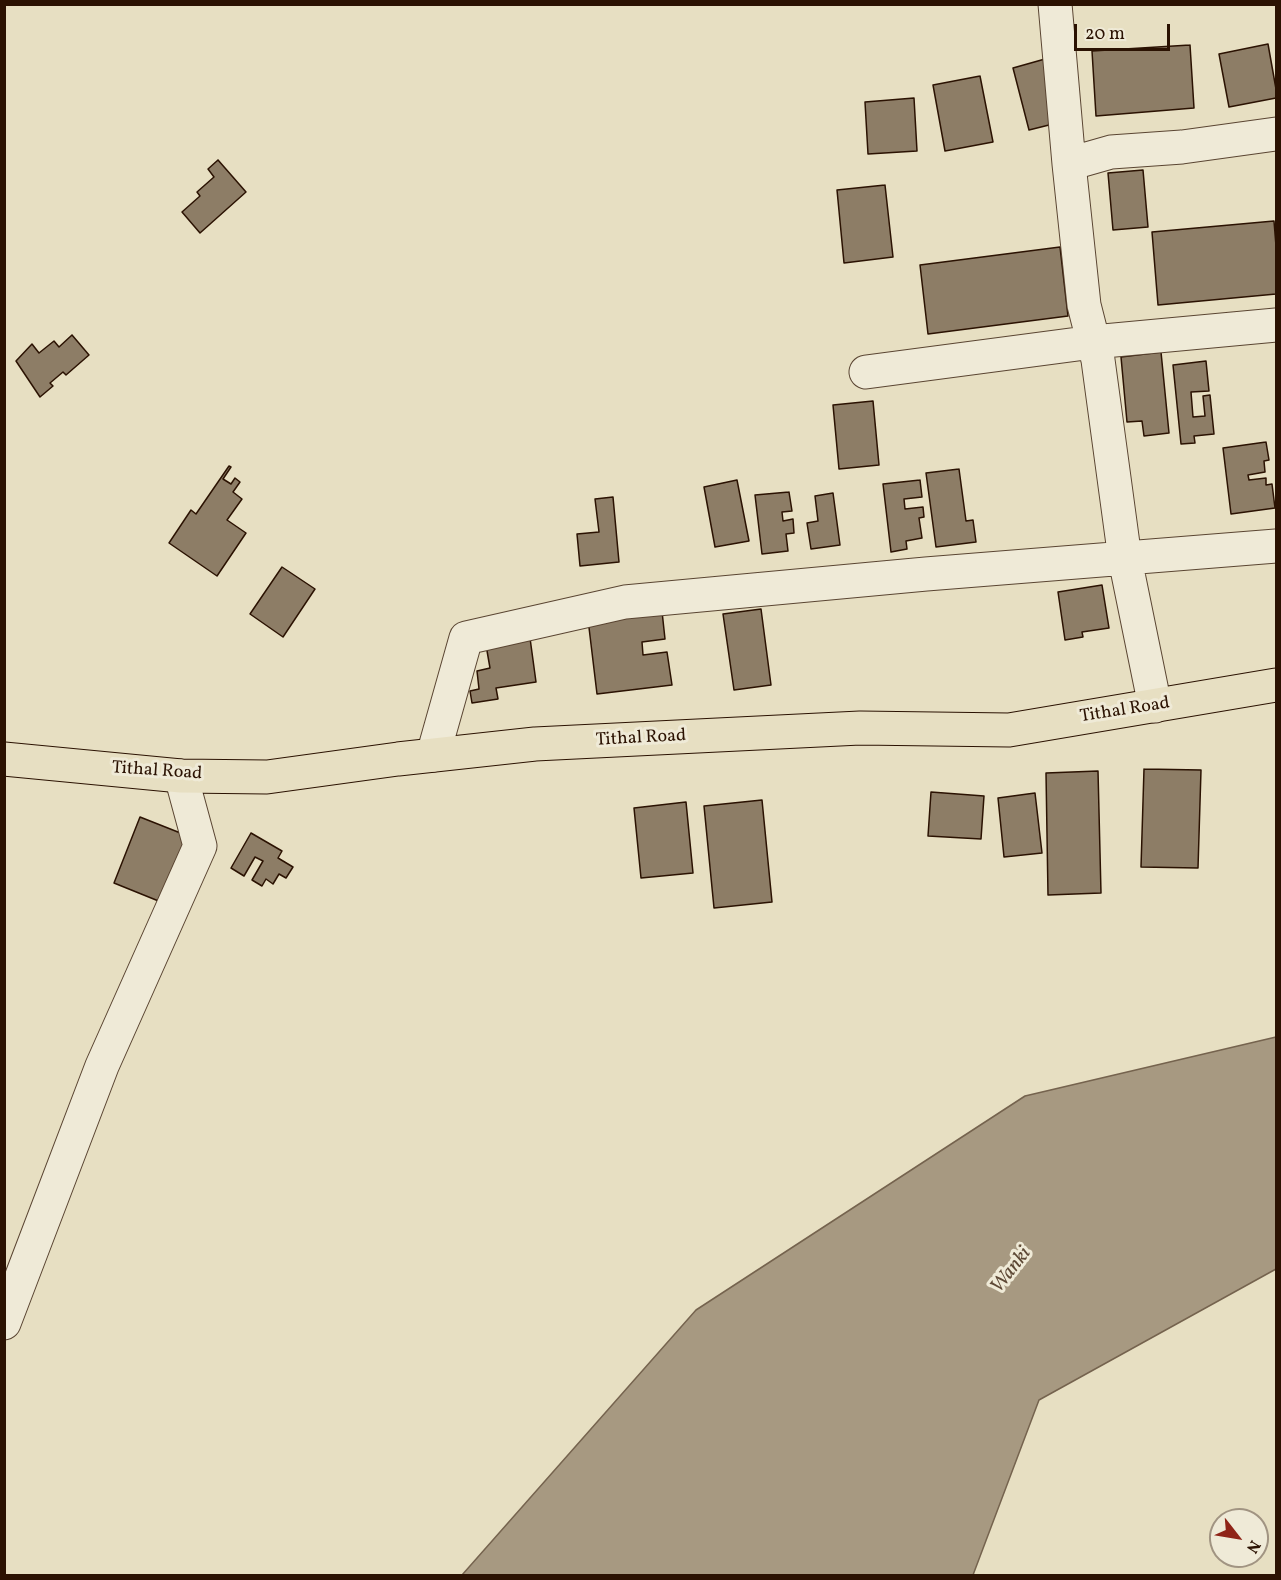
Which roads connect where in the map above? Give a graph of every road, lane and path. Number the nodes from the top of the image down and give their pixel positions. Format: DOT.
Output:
graph roads {
  1 [pos="1055,4"];
  2 [pos="1276,134"];
  3 [pos="1069,164"];
  4 [pos="1276,325"];
  5 [pos="1094,342"];
  6 [pos="866,372"];
  7 [pos="1276,546"];
  8 [pos="1125,559"];
  9 [pos="1276,686"];
  10 [pos="1155,706"];
  11 [pos="433,755"];
  12 [pos="4,759"];
  13 [pos="181,776"];
  14 [pos="4,1323"];
  1 -- 3 [label="street"];
  2 -- 3 [label="street"];
  3 -- 5 [label="street"];
  4 -- 5 [label="street"];
  5 -- 6 [label="street"];
  5 -- 8 [label="street"];
  7 -- 8 [label="street"];
  8 -- 10 [label="street"];
  8 -- 11 [label="street"];
  9 -- 10 [label="main road, Tithal Road"];
  10 -- 11 [label="main road, Tithal Road"];
  11 -- 13 [label="main road, Tithal Road"];
  12 -- 13 [label="main road, Tithal Road"];
  13 -- 14 [label="street"];
}
